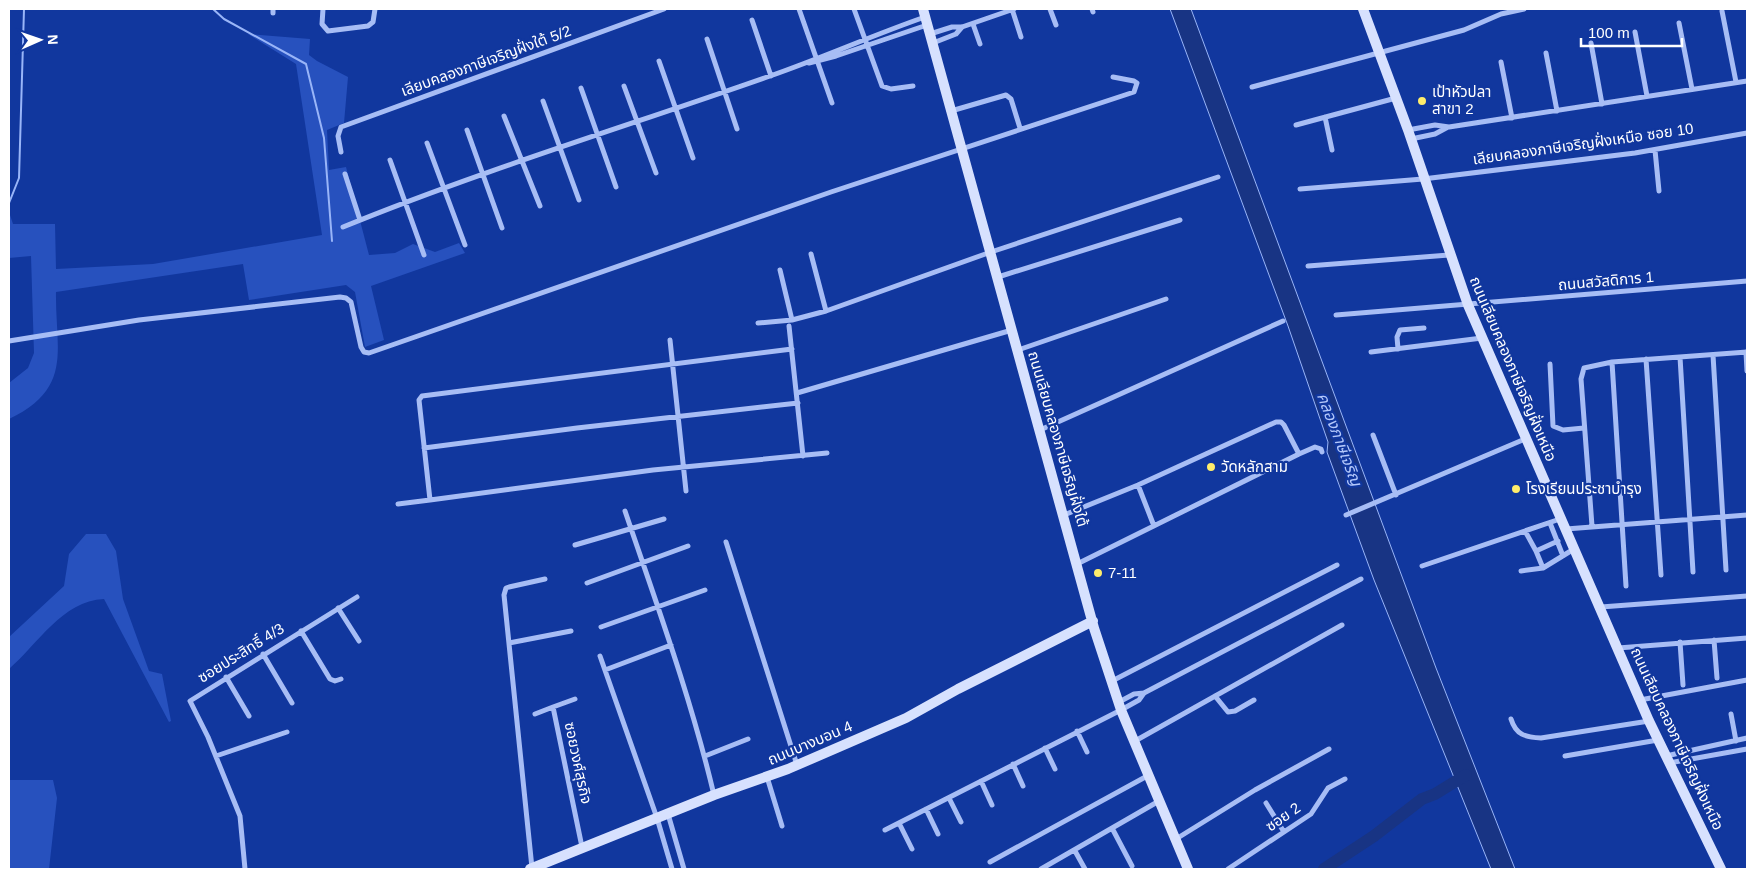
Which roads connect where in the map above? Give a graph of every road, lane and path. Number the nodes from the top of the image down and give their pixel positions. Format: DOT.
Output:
graph roads {
  1 [pos="323,9"];
  2 [pos="375,9"];
  3 [pos="664,9"];
  4 [pos="799,9"];
  5 [pos="854,9"];
  6 [pos="1013,9"];
  7 [pos="1050,9"];
  8 [pos="1363,9"];
  9 [pos="1524,9"];
  10 [pos="1722,11"];
  11 [pos="752,20"];
  12 [pos="1679,23"];
  13 [pos="973,24"];
  14 [pos="1056,25"];
  15 [pos="928,26"];
  16 [pos="962,27"];
  17 [pos="1635,32"];
  18 [pos="1021,37"];
  19 [pos="865,38"];
  20 [pos="707,39"];
  21 [pos="980,44"];
  22 [pos="1590,44"];
  23 [pos="868,45"];
  24 [pos="1379,52"];
  25 [pos="1546,53"];
  26 [pos="818,59"];
  27 [pos="659,61"];
  28 [pos="1501,62"];
  29 [pos="770,76"];
  30 [pos="1113,76"];
  31 [pos="1747,81"];
  32 [pos="1736,82"];
  33 [pos="624,86"];
  34 [pos="913,86"];
  35 [pos="1252,87"];
  36 [pos="581,88"];
  37 [pos="1692,89"];
  38 [pos="724,92"];
  39 [pos="1647,96"];
  40 [pos="1396,98"];
  41 [pos="543,101"];
  42 [pos="832,103"];
  43 [pos="1602,104"];
  44 [pos="676,108"];
  45 [pos="952,111"];
  46 [pos="1557,111"];
  47 [pos="504,116"];
  48 [pos="1325,117"];
  49 [pos="1512,118"];
  50 [pos="638,121"];
  51 [pos="1296,124"];
  52 [pos="1449,127"];
  53 [pos="1020,128"];
  54 [pos="737,129"];
  55 [pos="467,130"];
  56 [pos="1747,132"];
  57 [pos="598,133"];
  58 [pos="1409,135"];
  59 [pos="427,143"];
  60 [pos="559,148"];
  61 [pos="963,148"];
  62 [pos="1332,150"];
  63 [pos="1655,150"];
  64 [pos="341,152"];
  65 [pos="693,158"];
  66 [pos="390,160"];
  67 [pos="522,161"];
  68 [pos="656,173"];
  69 [pos="345,174"];
  70 [pos="483,175"];
  71 [pos="1218,177"];
  72 [pos="1423,179"];
  73 [pos="616,187"];
  74 [pos="444,188"];
  75 [pos="1300,190"];
  76 [pos="1659,191"];
  77 [pos="579,200"];
  78 [pos="406,201"];
  79 [pos="540,206"];
  80 [pos="360,220"];
  81 [pos="1180,220"];
  82 [pos="343,227"];
  83 [pos="502,228"];
  84 [pos="465,245"];
  85 [pos="991,252"];
  86 [pos="811,254"];
  87 [pos="424,255"];
  88 [pos="1449,255"];
  89 [pos="1308,266"];
  90 [pos="780,270"];
  91 [pos="998,276"];
  92 [pos="1747,282"];
  93 [pos="1166,299"];
  94 [pos="1468,305"];
  95 [pos="826,311"];
  96 [pos="1336,315"];
  97 [pos="792,320"];
  98 [pos="1283,321"];
  99 [pos="758,323"];
  100 [pos="789,326"];
  101 [pos="1424,328"];
  102 [pos="1013,330"];
  103 [pos="1482,338"];
  104 [pos="670,340"];
  105 [pos="9,341"];
  106 [pos="792,349"];
  107 [pos="1398,349"];
  108 [pos="1018,350"];
  109 [pos="1371,352"];
  110 [pos="1747,352"];
  111 [pos="1713,355"];
  112 [pos="1680,357"];
  113 [pos="1646,359"];
  114 [pos="1612,362"];
  115 [pos="673,364"];
  116 [pos="1550,364"];
  117 [pos="1747,371"];
  118 [pos="797,393"];
  119 [pos="798,403"];
  120 [pos="677,416"];
  121 [pos="1584,428"];
  122 [pos="1039,431"];
  123 [pos="1373,435"];
  124 [pos="1525,439"];
  125 [pos="424,448"];
  126 [pos="1322,452"];
  127 [pos="827,453"];
  128 [pos="1299,454"];
  129 [pos="803,456"];
  130 [pos="684,468"];
  131 [pos="1138,485"];
  132 [pos="686,491"];
  133 [pos="1396,495"];
  134 [pos="430,500"];
  135 [pos="398,504"];
  136 [pos="626,510"];
  137 [pos="1064,515"];
  138 [pos="1348,515"];
  139 [pos="1747,515"];
  140 [pos="1722,517"];
  141 [pos="664,519"];
  142 [pos="1560,519"];
  143 [pos="1690,519"];
  144 [pos="1657,521"];
  145 [pos="1550,522"];
  146 [pos="1623,524"];
  147 [pos="1154,526"];
  148 [pos="1592,526"];
  149 [pos="1565,529"];
  150 [pos="632,530"];
  151 [pos="1525,531"];
  152 [pos="1558,541"];
  153 [pos="726,542"];
  154 [pos="575,545"];
  155 [pos="688,546"];
  156 [pos="1574,549"];
  157 [pos="1536,551"];
  158 [pos="1564,556"];
  159 [pos="643,562"];
  160 [pos="1077,564"];
  161 [pos="1337,565"];
  162 [pos="1422,566"];
  163 [pos="1543,568"];
  164 [pos="1726,570"];
  165 [pos="1521,571"];
  166 [pos="1694,572"];
  167 [pos="1661,575"];
  168 [pos="544,579"];
  169 [pos="1361,579"];
  170 [pos="587,583"];
  171 [pos="1626,586"];
  172 [pos="705,590"];
  173 [pos="1747,596"];
  174 [pos="357,597"];
  175 [pos="658,607"];
  176 [pos="338,608"];
  177 [pos="1601,608"];
  178 [pos="1093,621"];
  179 [pos="1342,625"];
  180 [pos="601,627"];
  181 [pos="301,631"];
  182 [pos="571,632"];
  183 [pos="1747,638"];
  184 [pos="1714,640"];
  185 [pos="359,641"];
  186 [pos="1680,642"];
  187 [pos="509,643"];
  188 [pos="671,645"];
  189 [pos="1618,648"];
  190 [pos="263,654"];
  191 [pos="600,656"];
  192 [pos="605,670"];
  193 [pos="226,677"];
  194 [pos="1717,678"];
  195 [pos="341,679"];
  196 [pos="1747,680"];
  197 [pos="1112,681"];
  198 [pos="1683,685"];
  199 [pos="1215,696"];
  200 [pos="575,699"];
  201 [pos="1254,700"];
  202 [pos="1640,700"];
  203 [pos="292,703"];
  204 [pos="1120,706"];
  205 [pos="553,707"];
  206 [pos="535,714"];
  207 [pos="1731,714"];
  208 [pos="249,716"];
  209 [pos="1511,719"];
  210 [pos="1649,721"];
  211 [pos="1077,731"];
  212 [pos="287,732"];
  213 [pos="1747,738"];
  214 [pos="748,739"];
  215 [pos="1659,740"];
  216 [pos="1736,740"];
  217 [pos="1135,741"];
  218 [pos="1045,748"];
  219 [pos="1329,749"];
  220 [pos="1747,749"];
  221 [pos="1087,752"];
  222 [pos="216,756"];
  223 [pos="705,756"];
  224 [pos="1565,756"];
  225 [pos="1667,760"];
  226 [pos="1013,764"];
  227 [pos="797,765"];
  228 [pos="1055,769"];
  229 [pos="1149,775"];
  230 [pos="767,777"];
  231 [pos="1345,779"];
  232 [pos="980,781"];
  233 [pos="1023,786"];
  234 [pos="714,795"];
  235 [pos="948,798"];
  236 [pos="1160,801"];
  237 [pos="1266,803"];
  238 [pos="992,805"];
  239 [pos="926,809"];
  240 [pos="668,814"];
  241 [pos="657,818"];
  242 [pos="961,822"];
  243 [pos="899,824"];
  244 [pos="782,826"];
  245 [pos="1112,828"];
  246 [pos="885,830"];
  247 [pos="1284,832"];
  248 [pos="938,834"];
  249 [pos="1176,839"];
  250 [pos="582,847"];
  251 [pos="912,849"];
  252 [pos="1074,851"];
  253 [pos="990,862"];
  254 [pos="1132,866"];
  255 [pos="245,869"];
  256 [pos="531,869"];
  257 [pos="672,869"];
  258 [pos="684,869"];
  259 [pos="1041,869"];
  260 [pos="1085,869"];
  261 [pos="1188,869"];
  262 [pos="1228,869"];
  263 [pos="1721,869"];
  1 -- 2 [label="street"];
  3 -- 64 [label="street, เลียบคลองภาษีเจริญฝั่งใต้ 5/2"];
  4 -- 26 [label="street"];
  5 -- 19 [label="street"];
  6 -- 13 [label="street"];
  6 -- 18 [label="street"];
  7 -- 14 [label="street"];
  8 -- 24 [label="street, ถนนเลียบคลองภาษีเจริญฝั่งเหนือ"];
  9 -- 24 [label="street"];
  10 -- 32 [label="street"];
  11 -- 29 [label="street"];
  12 -- 37 [label="street"];
  13 -- 16 [label="street"];
  13 -- 21 [label="street"];
  15 -- 16 [label="street"];
  15 -- 16 [label="street"];
  15 -- 19 [label="street"];
  15 -- 23 [label="street"];
  15 -- 45 [label="street, ถนนเลียบคลองภาษีเจริญฝั่งใต้"];
  17 -- 39 [label="street"];
  19 -- 23 [label="street"];
  19 -- 26 [label="street"];
  20 -- 38 [label="street"];
  22 -- 43 [label="street"];
  23 -- 26 [label="street"];
  23 -- 34 [label="street"];
  24 -- 35 [label="street"];
  24 -- 40 [label="street, ถนนเลียบคลองภาษีเจริญฝั่งเหนือ"];
  25 -- 46 [label="street"];
  26 -- 29 [label="street"];
  26 -- 42 [label="street"];
  27 -- 44 [label="street"];
  28 -- 49 [label="street"];
  29 -- 38 [label="street"];
  30 -- 53 [label="street"];
  31 -- 32 [label="street"];
  32 -- 37 [label="street"];
  33 -- 50 [label="street"];
  36 -- 57 [label="street"];
  37 -- 39 [label="street"];
  38 -- 44 [label="street"];
  38 -- 54 [label="street"];
  39 -- 43 [label="street"];
  40 -- 48 [label="street"];
  40 -- 58 [label="street, ถนนเลียบคลองภาษีเจริญฝั่งเหนือ"];
  41 -- 60 [label="street"];
  43 -- 46 [label="street"];
  44 -- 50 [label="street"];
  44 -- 65 [label="street"];
  45 -- 53 [label="street"];
  45 -- 61 [label="street, ถนนเลียบคลองภาษีเจริญฝั่งใต้"];
  46 -- 49 [label="street"];
  47 -- 67 [label="street"];
  48 -- 51 [label="street"];
  48 -- 62 [label="street"];
  49 -- 52 [label="street"];
  50 -- 57 [label="street"];
  50 -- 68 [label="street"];
  52 -- 58 [label="street"];
  52 -- 58 [label="street"];
  53 -- 61 [label="street"];
  55 -- 70 [label="street"];
  56 -- 63 [label="street, เลียบคลองภาษีเจริญฝั่งเหนือ ซอย 10"];
  57 -- 60 [label="street"];
  57 -- 73 [label="street"];
  58 -- 72 [label="street, ถนนเลียบคลองภาษีเจริญฝั่งเหนือ"];
  59 -- 74 [label="street"];
  60 -- 67 [label="street"];
  60 -- 77 [label="street"];
  61 -- 85 [label="street, ถนนเลียบคลองภาษีเจริญฝั่งใต้"];
  61 -- 105 [label="street"];
  63 -- 72 [label="street, เลียบคลองภาษีเจริญฝั่งเหนือ ซอย 10"];
  63 -- 76 [label="street"];
  66 -- 78 [label="street"];
  67 -- 70 [label="street"];
  67 -- 79 [label="street"];
  69 -- 80 [label="street"];
  70 -- 74 [label="street"];
  70 -- 83 [label="street"];
  71 -- 85 [label="street"];
  72 -- 75 [label="street, เลียบคลองภาษีเจริญฝั่งเหนือ ซอย 10"];
  72 -- 88 [label="street, ถนนเลียบคลองภาษีเจริญฝั่งเหนือ"];
  74 -- 78 [label="street"];
  74 -- 84 [label="street"];
  78 -- 80 [label="street"];
  78 -- 87 [label="street"];
  80 -- 82 [label="street"];
  81 -- 91 [label="street"];
  85 -- 91 [label="street, ถนนเลียบคลองภาษีเจริญฝั่งใต้"];
  85 -- 95 [label="street"];
  86 -- 95 [label="street"];
  88 -- 89 [label="street"];
  88 -- 94 [label="street, ถนนเลียบคลองภาษีเจริญฝั่งเหนือ"];
  90 -- 97 [label="street"];
  91 -- 102 [label="street, ถนนเลียบคลองภาษีเจริญฝั่งใต้"];
  92 -- 94 [label="street, ถนนสวัสดิการ 1"];
  93 -- 108 [label="street"];
  94 -- 96 [label="street, ถนนสวัสดิการ 1"];
  94 -- 103 [label="street, ถนนเลียบคลองภาษีเจริญฝั่งเหนือ"];
  95 -- 97 [label="street"];
  97 -- 99 [label="street"];
  98 -- 122 [label="street"];
  100 -- 106 [label="street"];
  101 -- 107 [label="street"];
  102 -- 108 [label="street, ถนนเลียบคลองภาษีเจริญฝั่งใต้"];
  102 -- 118 [label="street"];
  103 -- 107 [label="street"];
  103 -- 124 [label="street, ถนนเลียบคลองภาษีเจริญฝั่งเหนือ"];
  104 -- 115 [label="street"];
  106 -- 115 [label="street"];
  106 -- 118 [label="street"];
  107 -- 109 [label="street"];
  108 -- 122 [label="street, ถนนเลียบคลองภาษีเจริญฝั่งใต้"];
  110 -- 111 [label="street"];
  110 -- 117 [label="street"];
  111 -- 112 [label="street"];
  111 -- 140 [label="street"];
  112 -- 113 [label="street"];
  112 -- 143 [label="street"];
  113 -- 114 [label="street"];
  113 -- 144 [label="street"];
  114 -- 121 [label="street"];
  114 -- 146 [label="street"];
  115 -- 120 [label="street"];
  115 -- 125 [label="street"];
  116 -- 121 [label="street"];
  118 -- 119 [label="street"];
  119 -- 120 [label="street"];
  119 -- 129 [label="street"];
  120 -- 125 [label="street"];
  120 -- 130 [label="street"];
  121 -- 148 [label="street"];
  122 -- 137 [label="street, ถนนเลียบคลองภาษีเจริญฝั่งใต้"];
  123 -- 133 [label="street"];
  124 -- 133 [label="street"];
  124 -- 142 [label="street, ถนนเลียบคลองภาษีเจริญฝั่งเหนือ"];
  125 -- 134 [label="street"];
  126 -- 128 [label="street"];
  127 -- 129 [label="street"];
  128 -- 131 [label="street"];
  128 -- 147 [label="street"];
  129 -- 130 [label="street"];
  130 -- 132 [label="street"];
  130 -- 134 [label="street"];
  131 -- 137 [label="street"];
  131 -- 147 [label="street"];
  133 -- 138 [label="street"];
  134 -- 135 [label="street"];
  136 -- 150 [label="street"];
  137 -- 160 [label="street, ถนนเลียบคลองภาษีเจริญฝั่งใต้"];
  139 -- 140 [label="street"];
  140 -- 143 [label="street"];
  140 -- 164 [label="street"];
  141 -- 150 [label="street"];
  142 -- 145 [label="street"];
  142 -- 149 [label="street, ถนนเลียบคลองภาษีเจริญฝั่งเหนือ"];
  143 -- 144 [label="street"];
  143 -- 166 [label="street"];
  144 -- 146 [label="street"];
  144 -- 167 [label="street"];
  145 -- 151 [label="street"];
  145 -- 152 [label="street"];
  146 -- 148 [label="street"];
  146 -- 171 [label="street"];
  147 -- 160 [label="street"];
  148 -- 149 [label="street"];
  149 -- 156 [label="street, ถนนเลียบคลองภาษีเจริญฝั่งเหนือ"];
  150 -- 154 [label="street"];
  150 -- 159 [label="street"];
  151 -- 157 [label="street"];
  151 -- 162 [label="street"];
  152 -- 157 [label="street"];
  152 -- 158 [label="street"];
  153 -- 227 [label="street"];
  155 -- 159 [label="street"];
  156 -- 158 [label="street"];
  156 -- 177 [label="street, ถนนเลียบคลองภาษีเจริญฝั่งเหนือ"];
  157 -- 163 [label="street"];
  158 -- 163 [label="street"];
  159 -- 170 [label="street"];
  159 -- 175 [label="street"];
  160 -- 178 [label="street, ถนนเลียบคลองภาษีเจริญฝั่งใต้"];
  161 -- 197 [label="street"];
  163 -- 165 [label="street"];
  168 -- 187 [label="street"];
  169 -- 204 [label="street"];
  172 -- 175 [label="street"];
  173 -- 177 [label="street"];
  174 -- 176 [label="street, ซอยประสิทธิ์ 4/3"];
  175 -- 180 [label="street"];
  175 -- 188 [label="street"];
  176 -- 181 [label="street, ซอยประสิทธิ์ 4/3"];
  176 -- 185 [label="street"];
  177 -- 189 [label="street, ถนนเลียบคลองภาษีเจริญฝั่งเหนือ"];
  178 -- 197 [label="street, ถนนเลียบคลองภาษีเจริญฝั่งใต้"];
  178 -- 227 [label="street, ถนนบางบอน 4"];
  179 -- 199 [label="street"];
  181 -- 190 [label="street, ซอยประสิทธิ์ 4/3"];
  181 -- 195 [label="street"];
  182 -- 187 [label="street"];
  183 -- 184 [label="street"];
  184 -- 186 [label="street"];
  184 -- 194 [label="street"];
  186 -- 189 [label="street"];
  186 -- 198 [label="street"];
  187 -- 256 [label="street"];
  188 -- 192 [label="street"];
  188 -- 223 [label="street"];
  189 -- 202 [label="street, ถนนเลียบคลองภาษีเจริญฝั่งเหนือ"];
  190 -- 193 [label="street, ซอยประสิทธิ์ 4/3"];
  190 -- 203 [label="street"];
  191 -- 192 [label="street"];
  192 -- 241 [label="street"];
  193 -- 208 [label="street"];
  193 -- 222 [label="street, ซอยประสิทธิ์ 4/3"];
  196 -- 202 [label="street"];
  197 -- 204 [label="street, ถนนเลียบคลองภาษีเจริญฝั่งใต้"];
  199 -- 201 [label="street"];
  199 -- 217 [label="street"];
  200 -- 205 [label="street, ซอยวงศ์สุรกิจ"];
  202 -- 210 [label="street, ถนนเลียบคลองภาษีเจริญฝั่งเหนือ"];
  204 -- 211 [label="street"];
  204 -- 217 [label="street, ถนนเลียบคลองภาษีเจริญฝั่งใต้"];
  205 -- 206 [label="street"];
  205 -- 250 [label="street, ซอยวงศ์สุรกิจ"];
  207 -- 216 [label="street"];
  209 -- 210 [label="street"];
  210 -- 215 [label="street, ถนนเลียบคลองภาษีเจริญฝั่งเหนือ"];
  211 -- 218 [label="street"];
  211 -- 221 [label="street"];
  212 -- 222 [label="street"];
  213 -- 216 [label="street"];
  214 -- 223 [label="street"];
  215 -- 224 [label="street"];
  215 -- 225 [label="street, ถนนเลียบคลองภาษีเจริญฝั่งเหนือ"];
  216 -- 225 [label="street"];
  217 -- 229 [label="street, ถนนเลียบคลองภาษีเจริญฝั่งใต้"];
  218 -- 226 [label="street"];
  218 -- 228 [label="street"];
  219 -- 249 [label="street"];
  220 -- 225 [label="street"];
  222 -- 255 [label="street, ซอยประสิทธิ์ 4/3"];
  223 -- 234 [label="street"];
  225 -- 263 [label="street, ถนนเลียบคลองภาษีเจริญฝั่งเหนือ"];
  226 -- 232 [label="street"];
  226 -- 233 [label="street"];
  227 -- 230 [label="street, ถนนบางบอน 4"];
  229 -- 236 [label="street, ถนนเลียบคลองภาษีเจริญฝั่งใต้"];
  229 -- 253 [label="street"];
  230 -- 234 [label="street, ถนนบางบอน 4"];
  230 -- 244 [label="street"];
  231 -- 247 [label="street, ซอย 2"];
  232 -- 235 [label="street"];
  232 -- 238 [label="street"];
  234 -- 240 [label="street, ถนนบางบอน 4"];
  235 -- 239 [label="street"];
  235 -- 242 [label="street"];
  236 -- 245 [label="street"];
  236 -- 249 [label="street, ถนนเลียบคลองภาษีเจริญฝั่งใต้"];
  237 -- 247 [label="street"];
  239 -- 243 [label="street"];
  239 -- 248 [label="street"];
  240 -- 241 [label="street, ถนนบางบอน 4"];
  240 -- 258 [label="street"];
  241 -- 250 [label="street, ถนนบางบอน 4"];
  241 -- 257 [label="street"];
  243 -- 246 [label="street"];
  243 -- 251 [label="street"];
  245 -- 252 [label="street"];
  245 -- 254 [label="street"];
  247 -- 262 [label="street, ซอย 2"];
  249 -- 261 [label="street, ถนนเลียบคลองภาษีเจริญฝั่งใต้"];
  250 -- 256 [label="street, ถนนบางบอน 4"];
  252 -- 259 [label="street"];
  252 -- 260 [label="street"];
}
